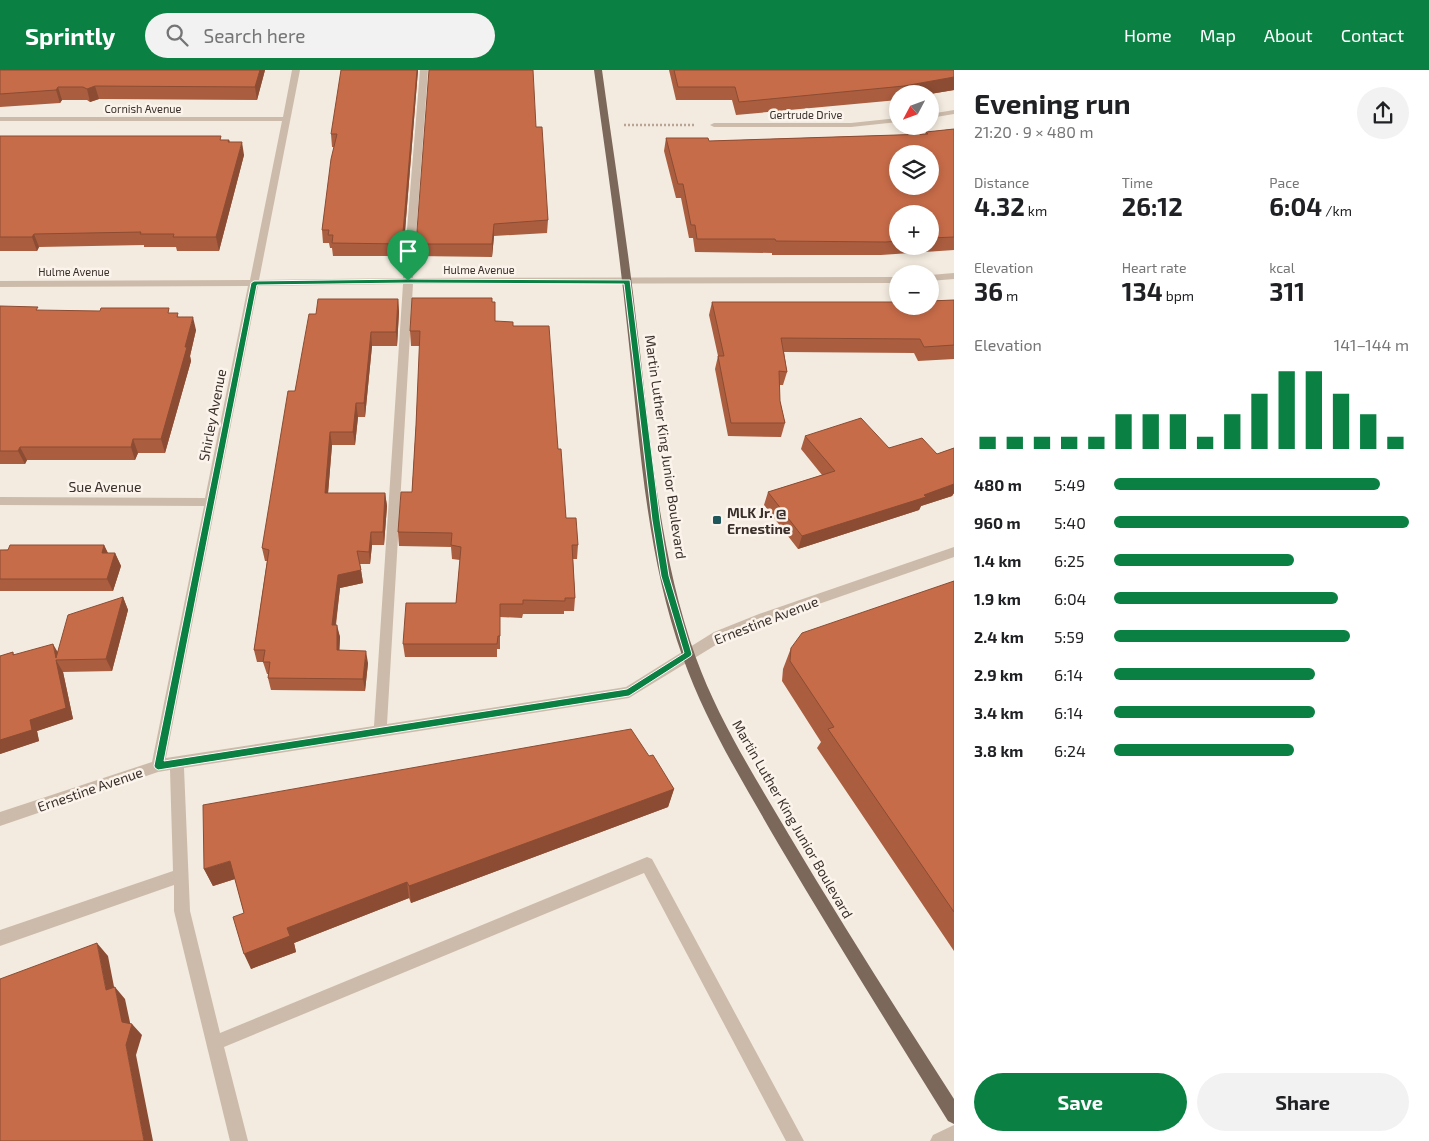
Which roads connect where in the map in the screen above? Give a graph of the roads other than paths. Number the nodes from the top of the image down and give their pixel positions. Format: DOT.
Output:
graph roads {
  1 [pos="296,70"];
  2 [pos="424,70"];
  3 [pos="598,70"];
  4 [pos="954,112"];
  5 [pos="939,114"];
  6 [pos="0,119"];
  7 [pos="285,119"];
  8 [pos="889,121"];
  9 [pos="714,125"];
  10 [pos="954,276"];
  11 [pos="939,277"];
  12 [pos="889,280"];
  13 [pos="408,281"];
  14 [pos="627,282"];
  15 [pos="254,283"];
  16 [pos="0,284"];
  17 [pos="0,500"];
  18 [pos="210,502"];
  19 [pos="954,552"];
  20 [pos="688,654"];
  21 [pos="380,731"];
  22 [pos="176,763"];
  23 [pos="158,766"];
  24 [pos="0,820"];
  25 [pos="181,875"];
  26 [pos="0,938"];
  27 [pos="215,1043"];
  28 [pos="954,1115"];
  29 [pos="954,1134"];
  30 [pos="239,1141"];
  31 [pos="795,1141"];
  32 [pos="939,1141"];
  1 -- 7 [label="street, Shirley Avenue"];
  2 -- 13 [label="street"];
  3 -- 14 [label="main road, Martin Luther King Junior Boulevard"];
  4 -- 5 [label="street"];
  6 -- 7 [label="street, Cornish Avenue"];
  7 -- 15 [label="street, Shirley Avenue"];
  8 -- 9 [label="street, Gertrude Drive"];
  10 -- 11 [label="street"];
  12 -- 14 [label="street, Hulme Avenue"];
  13 -- 14 [label="street, Hulme Avenue"];
  13 -- 15 [label="street, Hulme Avenue"];
  13 -- 21 [label="street"];
  14 -- 20 [label="main road, Martin Luther King Junior Boulevard"];
  15 -- 16 [label="street, Hulme Avenue"];
  15 -- 18 [label="street, Shirley Avenue"];
  17 -- 18 [label="street, Sue Avenue"];
  18 -- 23 [label="street, Shirley Avenue"];
  19 -- 20 [label="street, Ernestine Avenue"];
  20 -- 21 [label="street, Ernestine Avenue"];
  20 -- 28 [label="main road, Martin Luther King Junior Boulevard"];
  21 -- 22 [label="street, Ernestine Avenue"];
  22 -- 23 [label="street, Ernestine Avenue"];
  22 -- 25 [label="street"];
  23 -- 24 [label="street, Ernestine Avenue"];
  25 -- 26 [label="street"];
  25 -- 27 [label="street"];
  27 -- 30 [label="street"];
  27 -- 31 [label="street"];
  29 -- 32 [label="street"];
}
